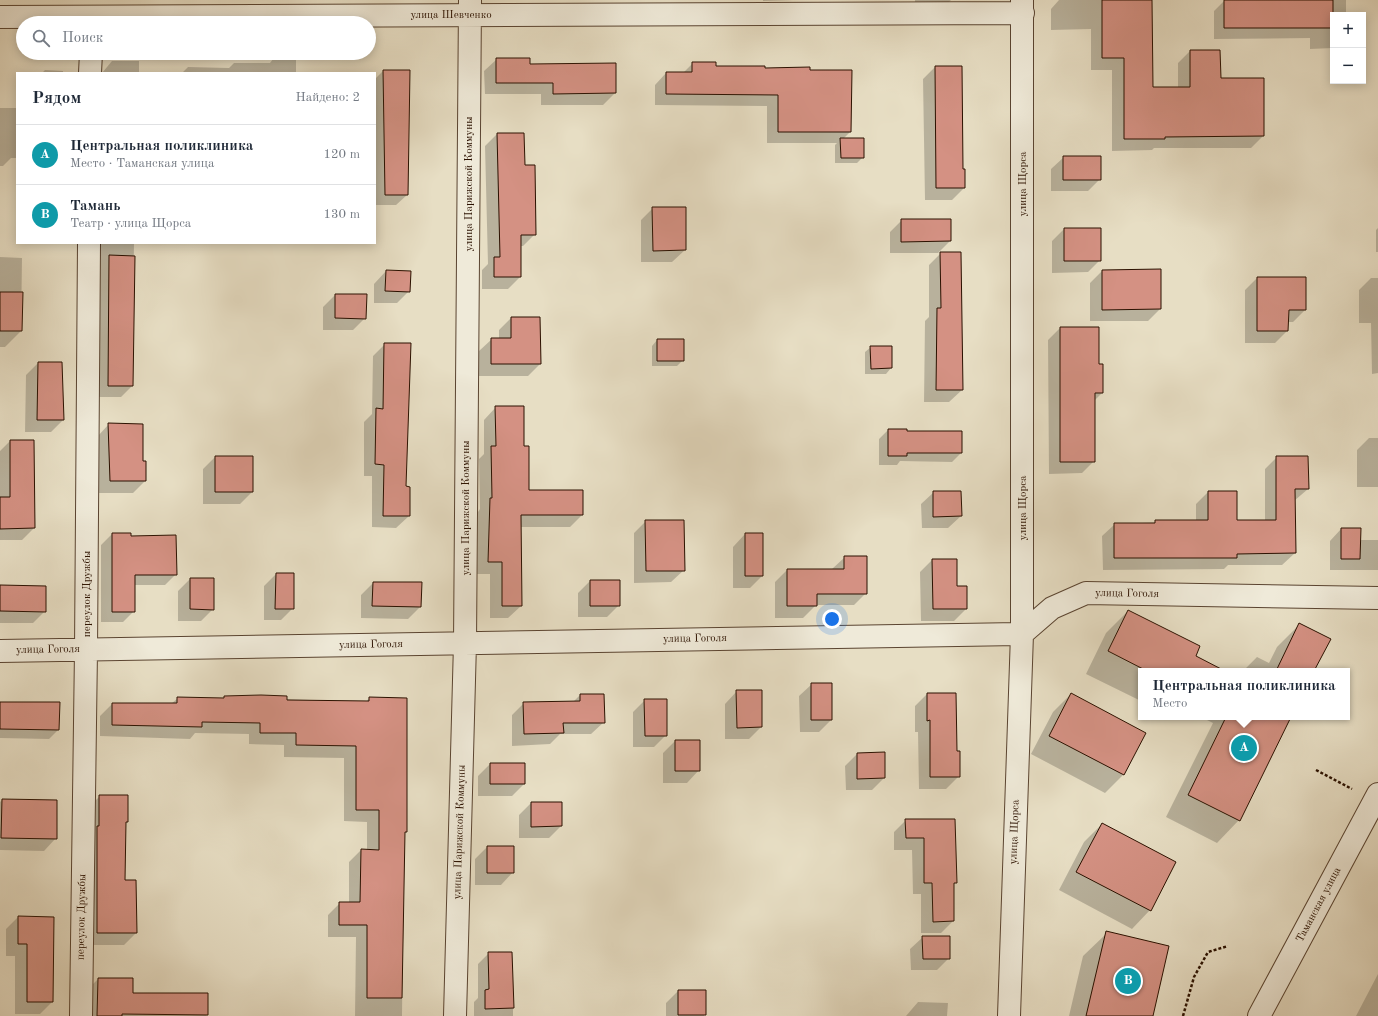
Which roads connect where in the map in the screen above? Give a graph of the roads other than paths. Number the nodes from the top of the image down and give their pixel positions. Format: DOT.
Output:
graph roads {
  1 [pos="1023,7"];
  2 [pos="470,8"];
  3 [pos="217,16"];
  4 [pos="0,17"];
  5 [pos="16,18"];
  6 [pos="91,60"];
  7 [pos="90,72"];
  8 [pos="89,244"];
  9 [pos="1378,598"];
  10 [pos="1022,634"];
  11 [pos="465,643"];
  12 [pos="86,650"];
  13 [pos="0,651"];
  14 [pos="1378,794"];
  15 [pos="1262,1015"];
  16 [pos="81,1016"];
  17 [pos="455,1016"];
  18 [pos="1009,1016"];
  1 -- 2 [label="street, улица Шевченко"];
  1 -- 10 [label="street, улица Щорса"];
  2 -- 3 [label="street, улица Шевченко"];
  2 -- 11 [label="street, улица Парижской Коммуны"];
  4 -- 5 [label="street, улица Шевченко"];
  6 -- 7 [label="street"];
  8 -- 12 [label="street, переулок Дружбы"];
  9 -- 10 [label="street, улица Гоголя"];
  10 -- 11 [label="street, улица Гоголя"];
  10 -- 18 [label="street, улица Щорса"];
  11 -- 12 [label="street, улица Гоголя"];
  11 -- 17 [label="street, улица Парижской Коммуны"];
  12 -- 13 [label="street, улица Гоголя"];
  12 -- 16 [label="street, переулок Дружбы"];
  14 -- 15 [label="street, Таманская улица"];
}
